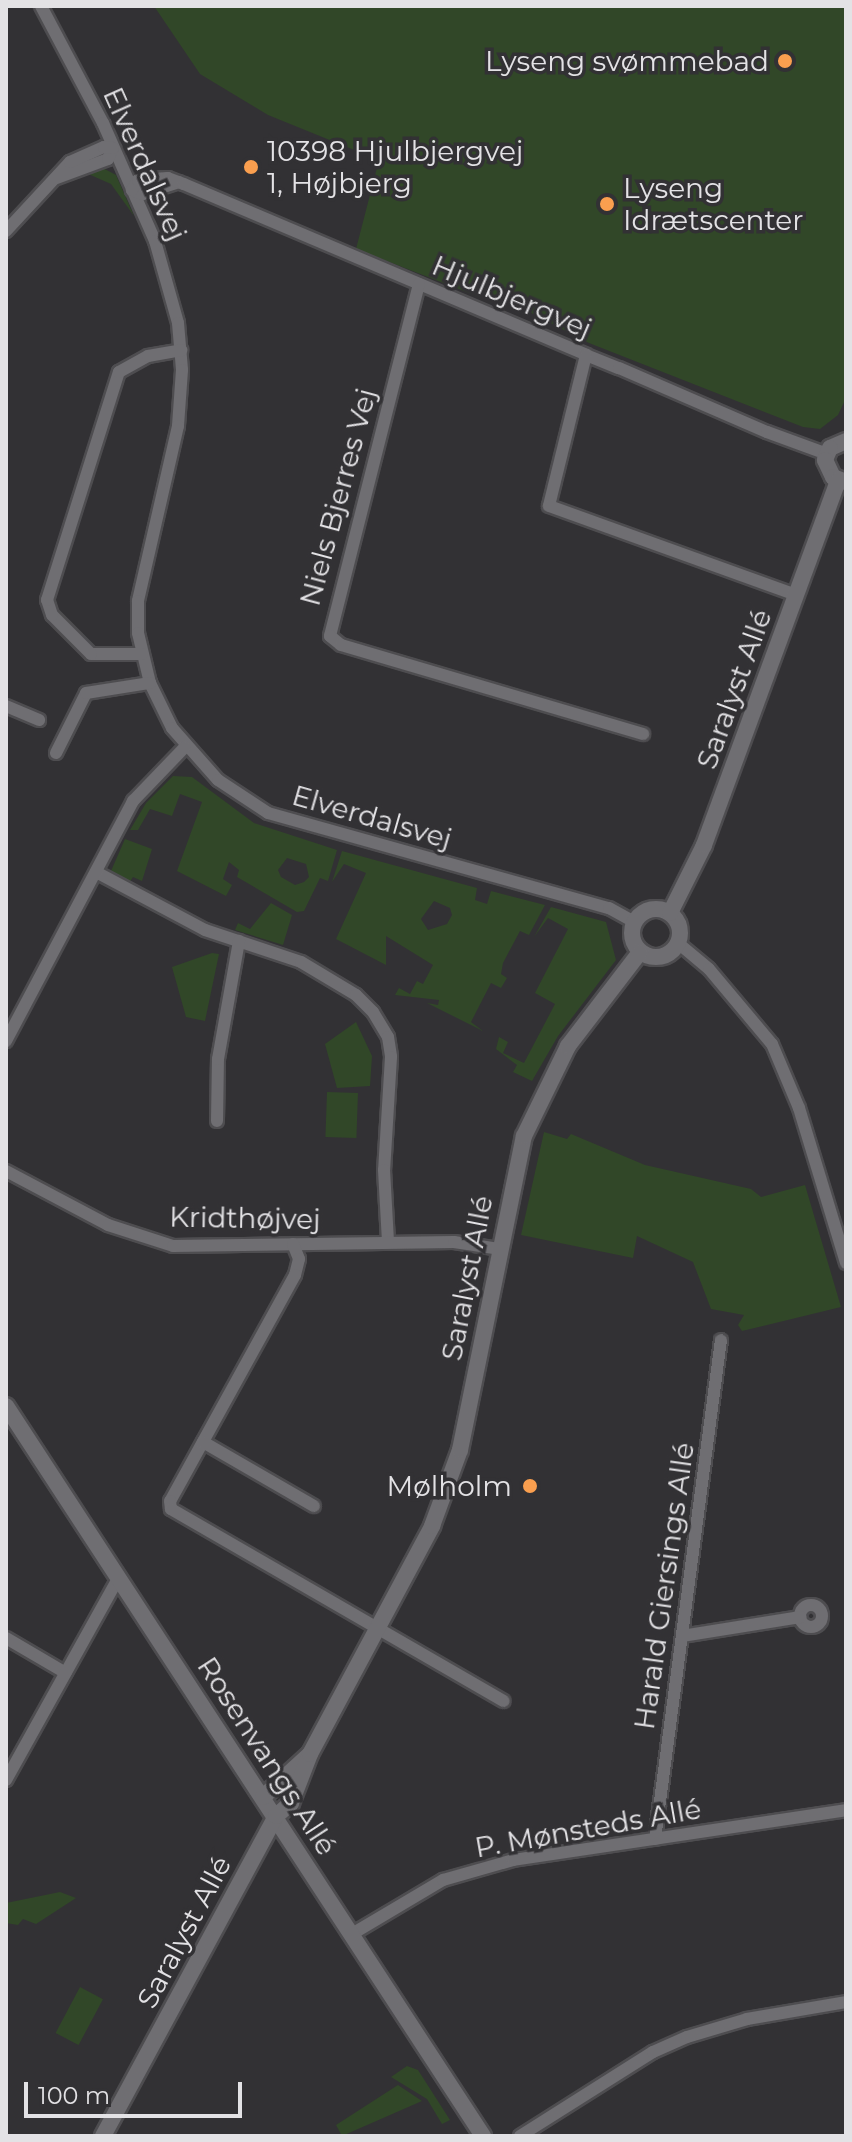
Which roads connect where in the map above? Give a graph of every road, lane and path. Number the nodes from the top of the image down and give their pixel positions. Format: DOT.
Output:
graph roads {
  1 [pos="41,6"];
  2 [pos="113,148"];
  3 [pos="132,190"];
  4 [pos="6,231"];
  5 [pos="419,284"];
  6 [pos="181,350"];
  7 [pos="586,355"];
  8 [pos="846,441"];
  9 [pos="827,454"];
  10 [pos="842,481"];
  11 [pos="796,595"];
  12 [pos="142,654"];
  13 [pos="150,683"];
  14 [pos="6,706"];
  15 [pos="39,720"];
  16 [pos="643,734"];
  17 [pos="185,747"];
  18 [pos="56,753"];
  19 [pos="96,872"];
  20 [pos="670,913"];
  21 [pos="634,922"];
  22 [pos="239,941"];
  23 [pos="678,943"];
  24 [pos="640,952"];
  25 [pos="6,1041"];
  26 [pos="217,1121"];
  27 [pos="6,1171"];
  28 [pos="388,1242"];
  29 [pos="293,1244"];
  30 [pos="500,1249"];
  31 [pos="846,1263"];
  32 [pos="721,1340"];
  33 [pos="6,1406"];
  34 [pos="203,1442"];
  35 [pos="314,1506"];
  36 [pos="119,1577"];
  37 [pos="800,1617"];
  38 [pos="375,1630"];
  39 [pos="682,1636"];
  40 [pos="6,1638"];
  41 [pos="66,1673"];
  42 [pos="503,1701"];
  43 [pos="310,1754"];
  44 [pos="10,1765"];
  45 [pos="6,1780"];
  46 [pos="263,1797"];
  47 [pos="846,1810"];
  48 [pos="276,1816"];
  49 [pos="655,1839"];
  50 [pos="352,1934"];
  51 [pos="846,2002"];
  52 [pos="103,2136"];
  53 [pos="483,2136"];
  54 [pos="520,2136"];
  1 -- 2 [label="street, Elverdalsvej"];
  2 -- 3 [label="street, Elverdalsvej"];
  2 -- 4 [label="street"];
  3 -- 5 [label="street, Hjulbjergvej"];
  3 -- 6 [label="street, Elverdalsvej"];
  5 -- 7 [label="street, Hjulbjergvej"];
  5 -- 16 [label="street, Niels Bjerres Vej"];
  6 -- 12 [label="street, Elverdalsvej"];
  6 -- 12 [label="street"];
  7 -- 9 [label="street, Hjulbjergvej"];
  7 -- 11 [label="street"];
  8 -- 9 [label="street"];
  9 -- 10 [label="street"];
  10 -- 11 [label="street, Saralyst Allé"];
  11 -- 20 [label="street, Saralyst Allé"];
  12 -- 13 [label="street, Elverdalsvej"];
  13 -- 17 [label="street, Elverdalsvej"];
  13 -- 18 [label="street"];
  14 -- 15 [label="street"];
  17 -- 19 [label="street"];
  17 -- 21 [label="street, Elverdalsvej"];
  19 -- 22 [label="street"];
  19 -- 25 [label="street"];
  20 -- 21 [label="street"];
  20 -- 23 [label="street"];
  21 -- 24 [label="street"];
  22 -- 26 [label="street"];
  22 -- 28 [label="street"];
  23 -- 24 [label="street"];
  23 -- 31 [label="street"];
  24 -- 30 [label="street, Saralyst Allé"];
  27 -- 29 [label="street, Kridthøjvej"];
  28 -- 29 [label="street, Kridthøjvej"];
  28 -- 30 [label="street, Kridthøjvej"];
  29 -- 34 [label="street"];
  30 -- 38 [label="street, Saralyst Allé"];
  32 -- 39 [label="street, Harald Giersings Allé"];
  33 -- 36 [label="street, Rosenvangs Allé"];
  34 -- 35 [label="street"];
  34 -- 38 [label="street"];
  36 -- 41 [label="street"];
  36 -- 46 [label="street, Rosenvangs Allé"];
  37 -- 39 [label="street"];
  38 -- 42 [label="street"];
  38 -- 43 [label="street, Saralyst Allé"];
  39 -- 49 [label="street, Harald Giersings Allé"];
  40 -- 41 [label="street"];
  41 -- 44 [label="street"];
  43 -- 46 [label="street, Saralyst Allé"];
  43 -- 48 [label="street, Saralyst Allé"];
  44 -- 45 [label="street"];
  46 -- 48 [label="street, Rosenvangs Allé"];
  47 -- 49 [label="street, P. Mønsteds Allé"];
  48 -- 50 [label="street, Rosenvangs Allé"];
  48 -- 52 [label="street, Saralyst Allé"];
  49 -- 50 [label="street, P. Mønsteds Allé"];
  50 -- 53 [label="street, Rosenvangs Allé"];
  51 -- 54 [label="street"];
}
